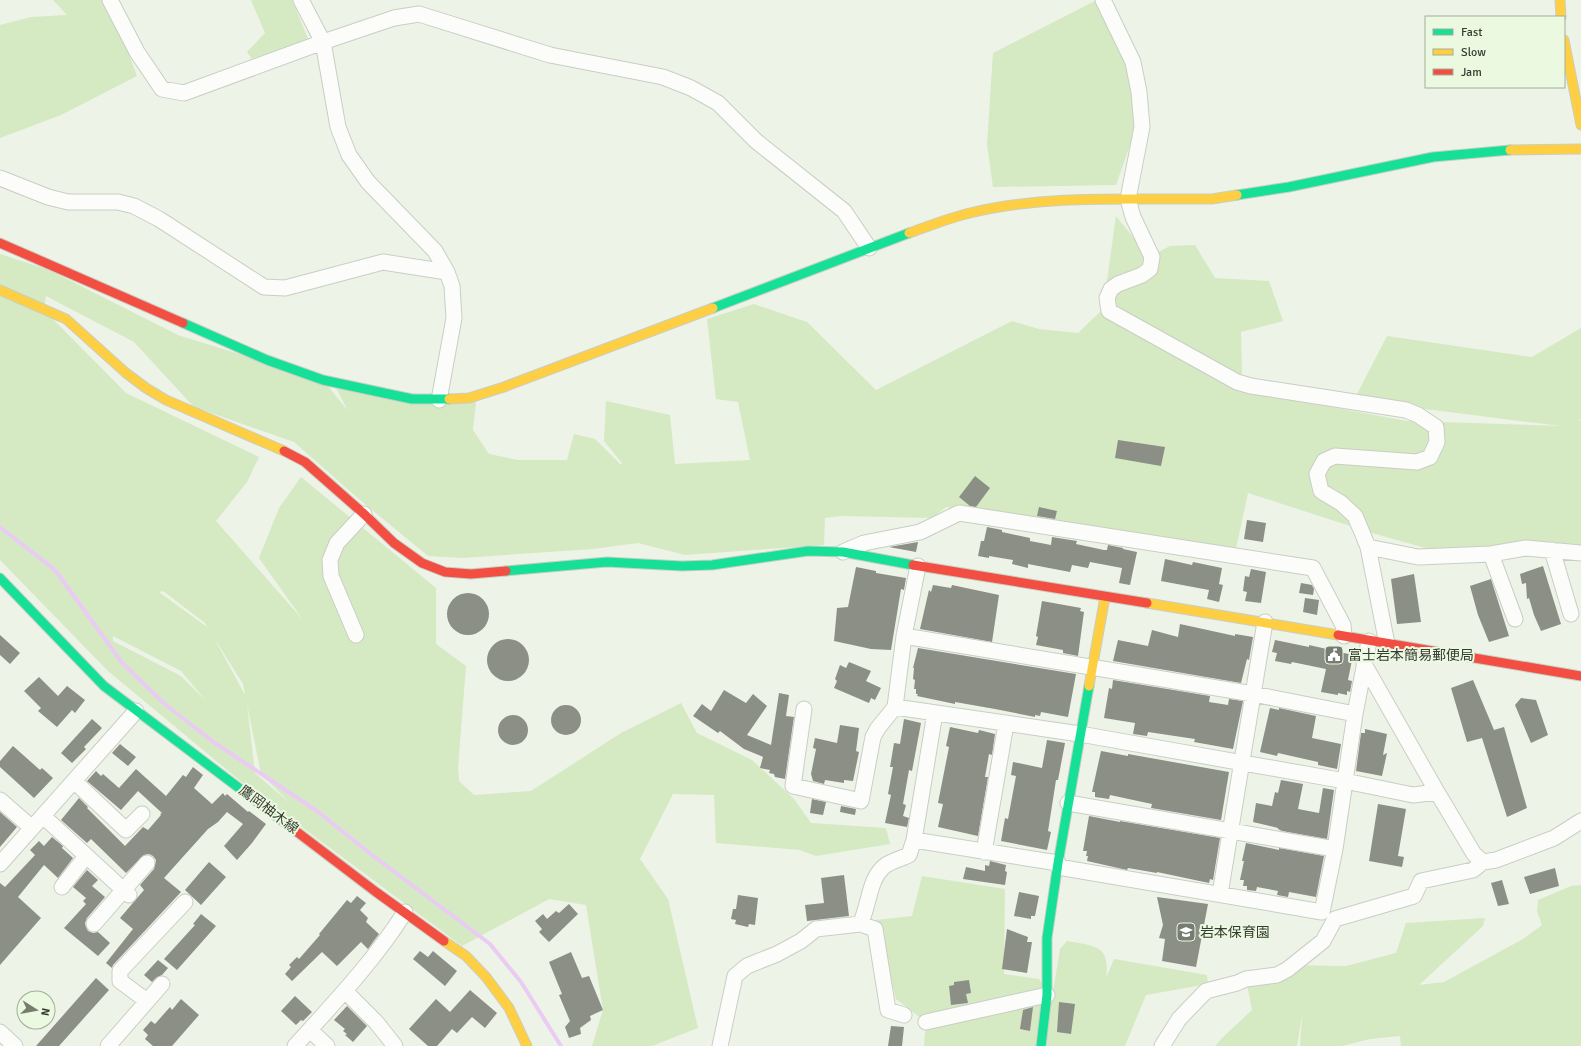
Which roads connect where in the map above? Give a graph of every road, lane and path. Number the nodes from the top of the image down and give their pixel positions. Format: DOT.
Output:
graph roads {
  1 [pos="110,0"];
  2 [pos="301,0"];
  3 [pos="1103,0"];
  4 [pos="1560,0"];
  5 [pos="1561,16"];
  6 [pos="323,42"];
  7 [pos="1565,45"];
  8 [pos="1581,125"];
  9 [pos="1581,148"];
  10 [pos="0,178"];
  11 [pos="1128,199"];
  12 [pos="0,243"];
  13 [pos="869,248"];
  14 [pos="447,272"];
  15 [pos="0,290"];
  16 [pos="439,400"];
  17 [pos="364,514"];
  18 [pos="1368,547"];
  19 [pos="1552,550"];
  20 [pos="843,552"];
  21 [pos="1581,552"];
  22 [pos="1491,554"];
  23 [pos="918,566"];
  24 [pos="0,578"];
  25 [pos="1104,597"];
  26 [pos="1571,614"];
  27 [pos="1515,619"];
  28 [pos="1265,622"];
  29 [pos="356,636"];
  30 [pos="904,636"];
  31 [pos="1344,636"];
  32 [pos="1369,641"];
  33 [pos="1387,644"];
  34 [pos="1364,664"];
  35 [pos="1093,667"];
  36 [pos="1581,676"];
  37 [pos="1253,694"];
  38 [pos="895,707"];
  39 [pos="804,709"];
  40 [pos="136,712"];
  41 [pos="935,713"];
  42 [pos="1356,714"];
  43 [pos="1006,724"];
  44 [pos="1080,734"];
  45 [pos="1242,763"];
  46 [pos="74,781"];
  47 [pos="1345,781"];
  48 [pos="1437,792"];
  49 [pos="0,800"];
  50 [pos="1068,803"];
  51 [pos="142,814"];
  52 [pos="42,816"];
  53 [pos="1581,821"];
  54 [pos="32,828"];
  55 [pos="1231,830"];
  56 [pos="914,840"];
  57 [pos="1335,849"];
  58 [pos="984,852"];
  59 [pos="86,856"];
  60 [pos="1483,862"];
  61 [pos="147,863"];
  62 [pos="0,864"];
  63 [pos="1058,865"];
  64 [pos="62,887"];
  65 [pos="126,892"];
  66 [pos="1220,894"];
  67 [pos="185,902"];
  68 [pos="405,912"];
  69 [pos="94,924"];
  70 [pos="860,924"];
  71 [pos="162,984"];
  72 [pos="345,991"];
  73 [pos="1047,995"];
  74 [pos="147,1001"];
  75 [pos="904,1015"];
  76 [pos="926,1022"];
  77 [pos="310,1030"];
  78 [pos="0,1032"];
  79 [pos="523,1043"];
  80 [pos="15,1046"];
  81 [pos="108,1046"];
  82 [pos="295,1046"];
  83 [pos="327,1046"];
  84 [pos="395,1046"];
  85 [pos="720,1046"];
  86 [pos="1041,1046"];
  87 [pos="1162,1046"];
  1 -- 6 [label="street"];
  2 -- 6 [label="street"];
  3 -- 11 [label="street"];
  4 -- 5 [label="street"];
  6 -- 13 [label="street"];
  6 -- 14 [label="street"];
  7 -- 8 [label="street"];
  9 -- 11 [label="street"];
  10 -- 14 [label="street"];
  11 -- 13 [label="street"];
  11 -- 18 [label="street"];
  12 -- 16 [label="street"];
  13 -- 16 [label="street"];
  14 -- 16 [label="street"];
  15 -- 17 [label="street"];
  17 -- 20 [label="street"];
  17 -- 29 [label="street"];
  18 -- 22 [label="street"];
  18 -- 33 [label="street"];
  19 -- 21 [label="street"];
  19 -- 22 [label="street"];
  19 -- 26 [label="street"];
  20 -- 23 [label="street"];
  20 -- 31 [label="street"];
  22 -- 27 [label="street"];
  23 -- 25 [label="street"];
  23 -- 30 [label="street"];
  24 -- 40 [label="street, 鷹岡柚木線"];
  25 -- 28 [label="street"];
  25 -- 35 [label="street"];
  28 -- 31 [label="street"];
  28 -- 37 [label="street"];
  30 -- 35 [label="street"];
  30 -- 38 [label="street"];
  31 -- 32 [label="street"];
  32 -- 33 [label="street"];
  32 -- 34 [label="street"];
  33 -- 36 [label="street"];
  34 -- 42 [label="street"];
  34 -- 48 [label="street"];
  35 -- 37 [label="street"];
  35 -- 44 [label="street"];
  37 -- 42 [label="street"];
  37 -- 45 [label="street"];
  38 -- 39 [label="street"];
  38 -- 41 [label="street"];
  40 -- 46 [label="street"];
  40 -- 68 [label="street, 鷹岡柚木線"];
  41 -- 43 [label="street"];
  41 -- 56 [label="street"];
  42 -- 47 [label="street"];
  43 -- 44 [label="street"];
  43 -- 58 [label="street"];
  44 -- 45 [label="street"];
  44 -- 50 [label="street"];
  45 -- 47 [label="street"];
  45 -- 55 [label="street"];
  46 -- 51 [label="street"];
  46 -- 52 [label="street"];
  47 -- 48 [label="street"];
  47 -- 57 [label="street"];
  48 -- 60 [label="street"];
  49 -- 54 [label="street"];
  50 -- 55 [label="street"];
  50 -- 63 [label="street"];
  52 -- 54 [label="street"];
  52 -- 59 [label="street"];
  53 -- 60 [label="street"];
  54 -- 62 [label="street"];
  55 -- 57 [label="street"];
  55 -- 66 [label="street"];
  56 -- 58 [label="street"];
  56 -- 70 [label="street"];
  57 -- 66 [label="street"];
  58 -- 63 [label="street"];
  59 -- 64 [label="street"];
  59 -- 65 [label="street"];
  60 -- 87 [label="street"];
  61 -- 65 [label="street"];
  63 -- 66 [label="street"];
  63 -- 73 [label="street"];
  65 -- 69 [label="street"];
  67 -- 74 [label="street"];
  68 -- 72 [label="street"];
  68 -- 79 [label="street, 鷹岡柚木線"];
  70 -- 75 [label="street"];
  70 -- 85 [label="street"];
  71 -- 74 [label="street"];
  72 -- 77 [label="street"];
  72 -- 84 [label="street"];
  73 -- 76 [label="street"];
  73 -- 86 [label="street"];
  74 -- 81 [label="street"];
  77 -- 82 [label="street"];
  77 -- 83 [label="street"];
  78 -- 80 [label="street"];
}
